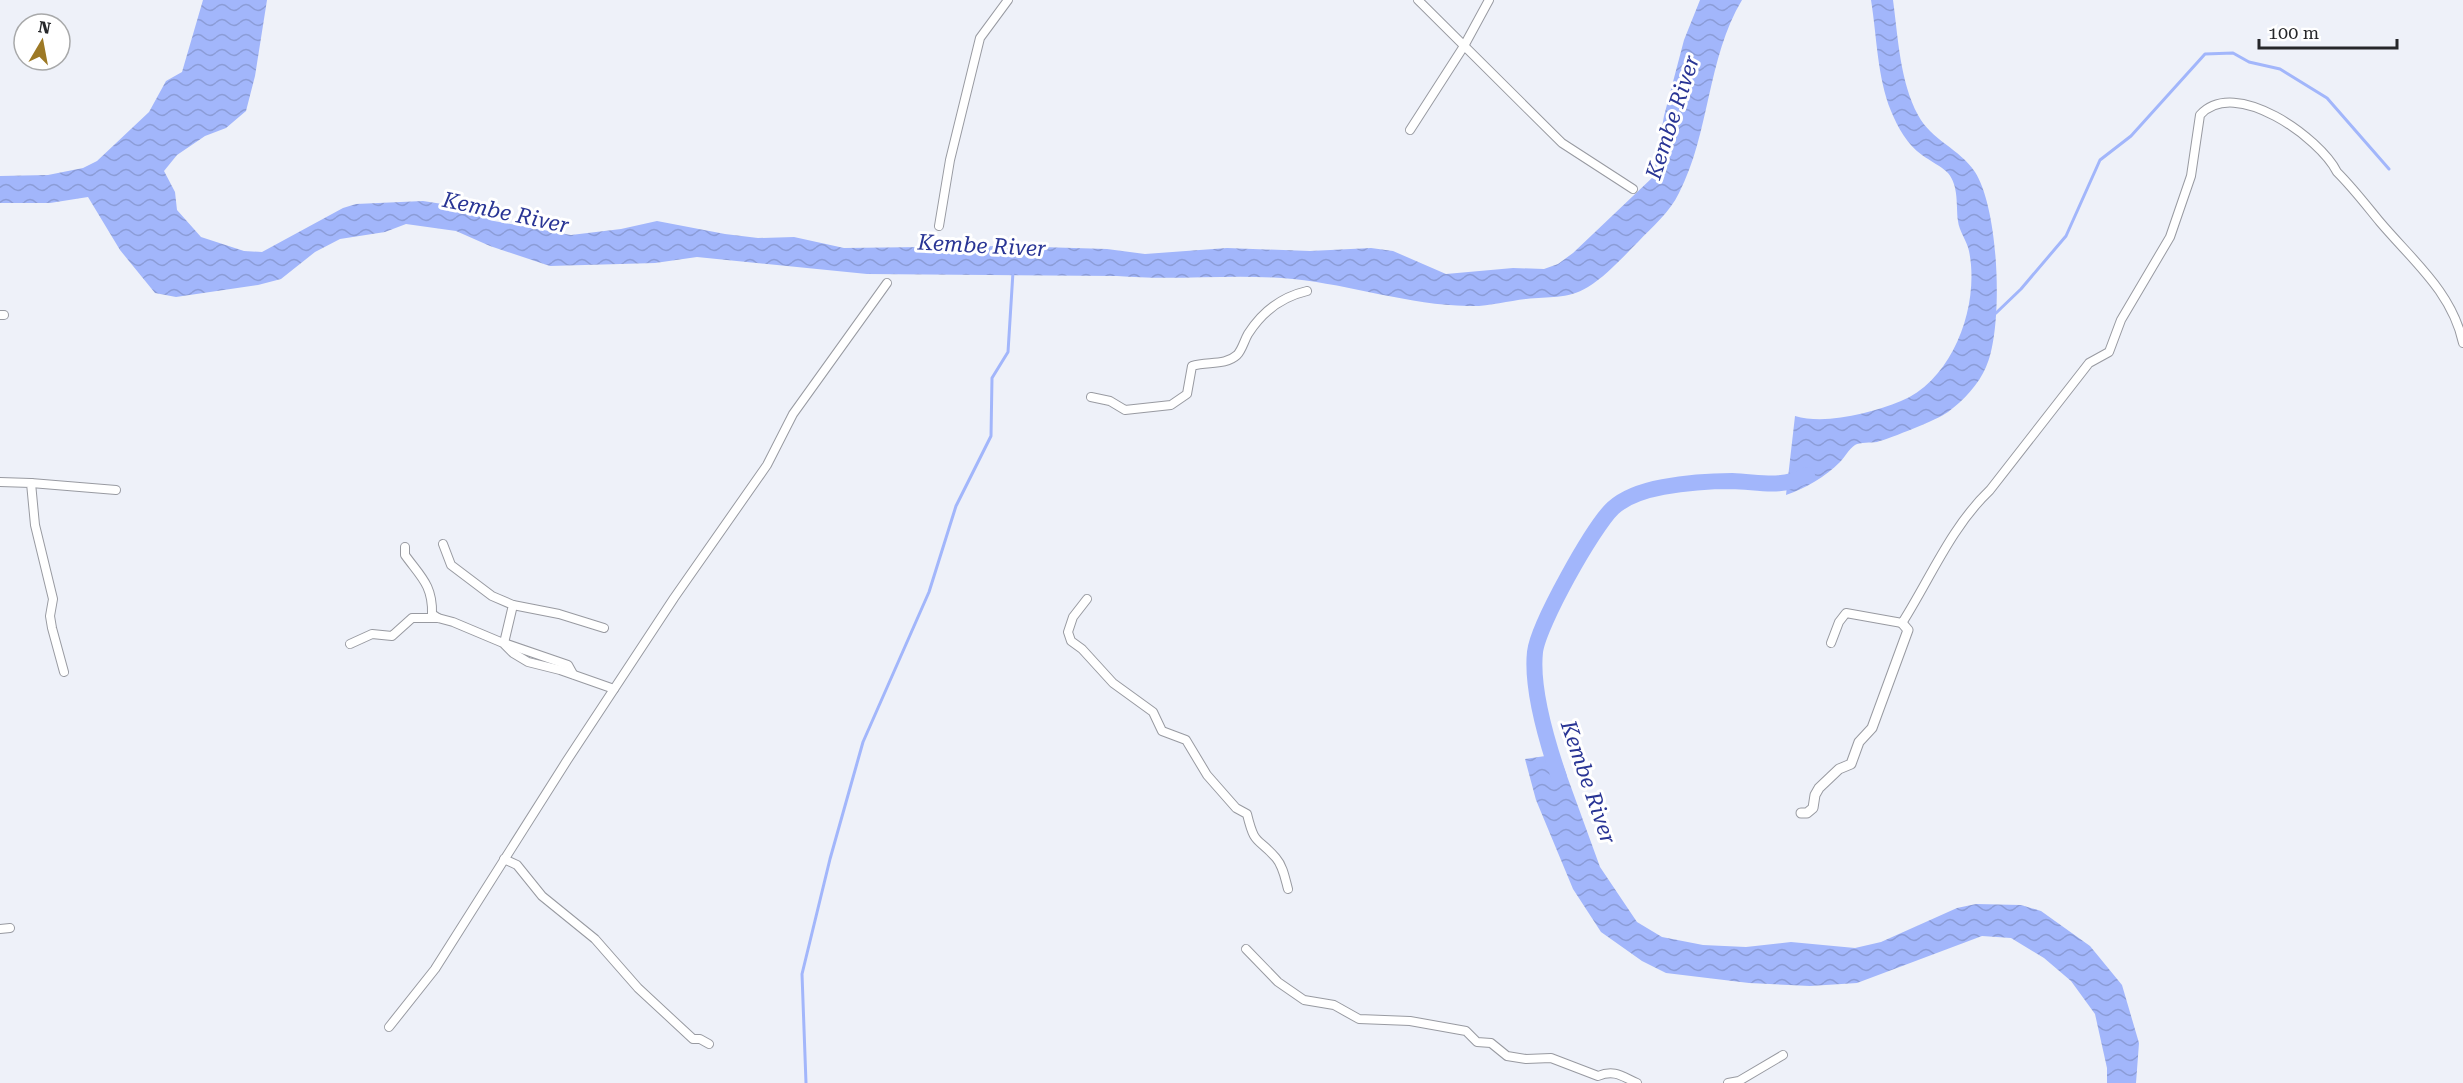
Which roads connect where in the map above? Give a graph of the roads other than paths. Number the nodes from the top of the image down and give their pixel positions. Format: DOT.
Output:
graph roads {
  1 [pos="1008,0"];
  2 [pos="1418,0"];
  3 [pos="1489,0"];
  4 [pos="1464,46"];
  5 [pos="1410,130"];
  6 [pos="1633,189"];
  7 [pos="939,226"];
  8 [pos="887,283"];
  9 [pos="1307,291"];
  10 [pos="2463,343"];
  11 [pos="1091,397"];
  12 [pos="0,482"];
  13 [pos="31,483"];
  14 [pos="116,490"];
  15 [pos="443,544"];
  16 [pos="405,547"];
  17 [pos="1087,599"];
  18 [pos="513,605"];
  19 [pos="438,618"];
  20 [pos="1902,623"];
  21 [pos="604,628"];
  22 [pos="504,643"];
  23 [pos="1832,643"];
  24 [pos="350,644"];
  25 [pos="64,672"];
  26 [pos="614,689"];
  27 [pos="1802,813"];
  28 [pos="504,859"];
  29 [pos="1288,890"];
  30 [pos="10,928"];
  31 [pos="0,929"];
  32 [pos="1246,949"];
  33 [pos="389,1027"];
  34 [pos="709,1044"];
  35 [pos="1783,1055"];
  36 [pos="1637,1083"];
  37 [pos="1728,1083"];
  1 -- 7 [label="street"];
  2 -- 4 [label="street"];
  3 -- 4 [label="street"];
  4 -- 5 [label="street"];
  4 -- 6 [label="street"];
  8 -- 26 [label="street"];
  9 -- 11 [label="street"];
  10 -- 20 [label="street"];
  12 -- 13 [label="street"];
  13 -- 14 [label="street"];
  13 -- 25 [label="street"];
  15 -- 18 [label="street"];
  16 -- 19 [label="street"];
  17 -- 29 [label="street"];
  18 -- 21 [label="street"];
  18 -- 22 [label="street"];
  19 -- 22 [label="street"];
  19 -- 24 [label="street"];
  20 -- 23 [label="street"];
  20 -- 27 [label="street"];
  22 -- 26 [label="street"];
  26 -- 28 [label="street"];
  28 -- 33 [label="street"];
  28 -- 34 [label="street"];
  30 -- 31 [label="street"];
  32 -- 36 [label="street"];
  35 -- 37 [label="street"];
}
